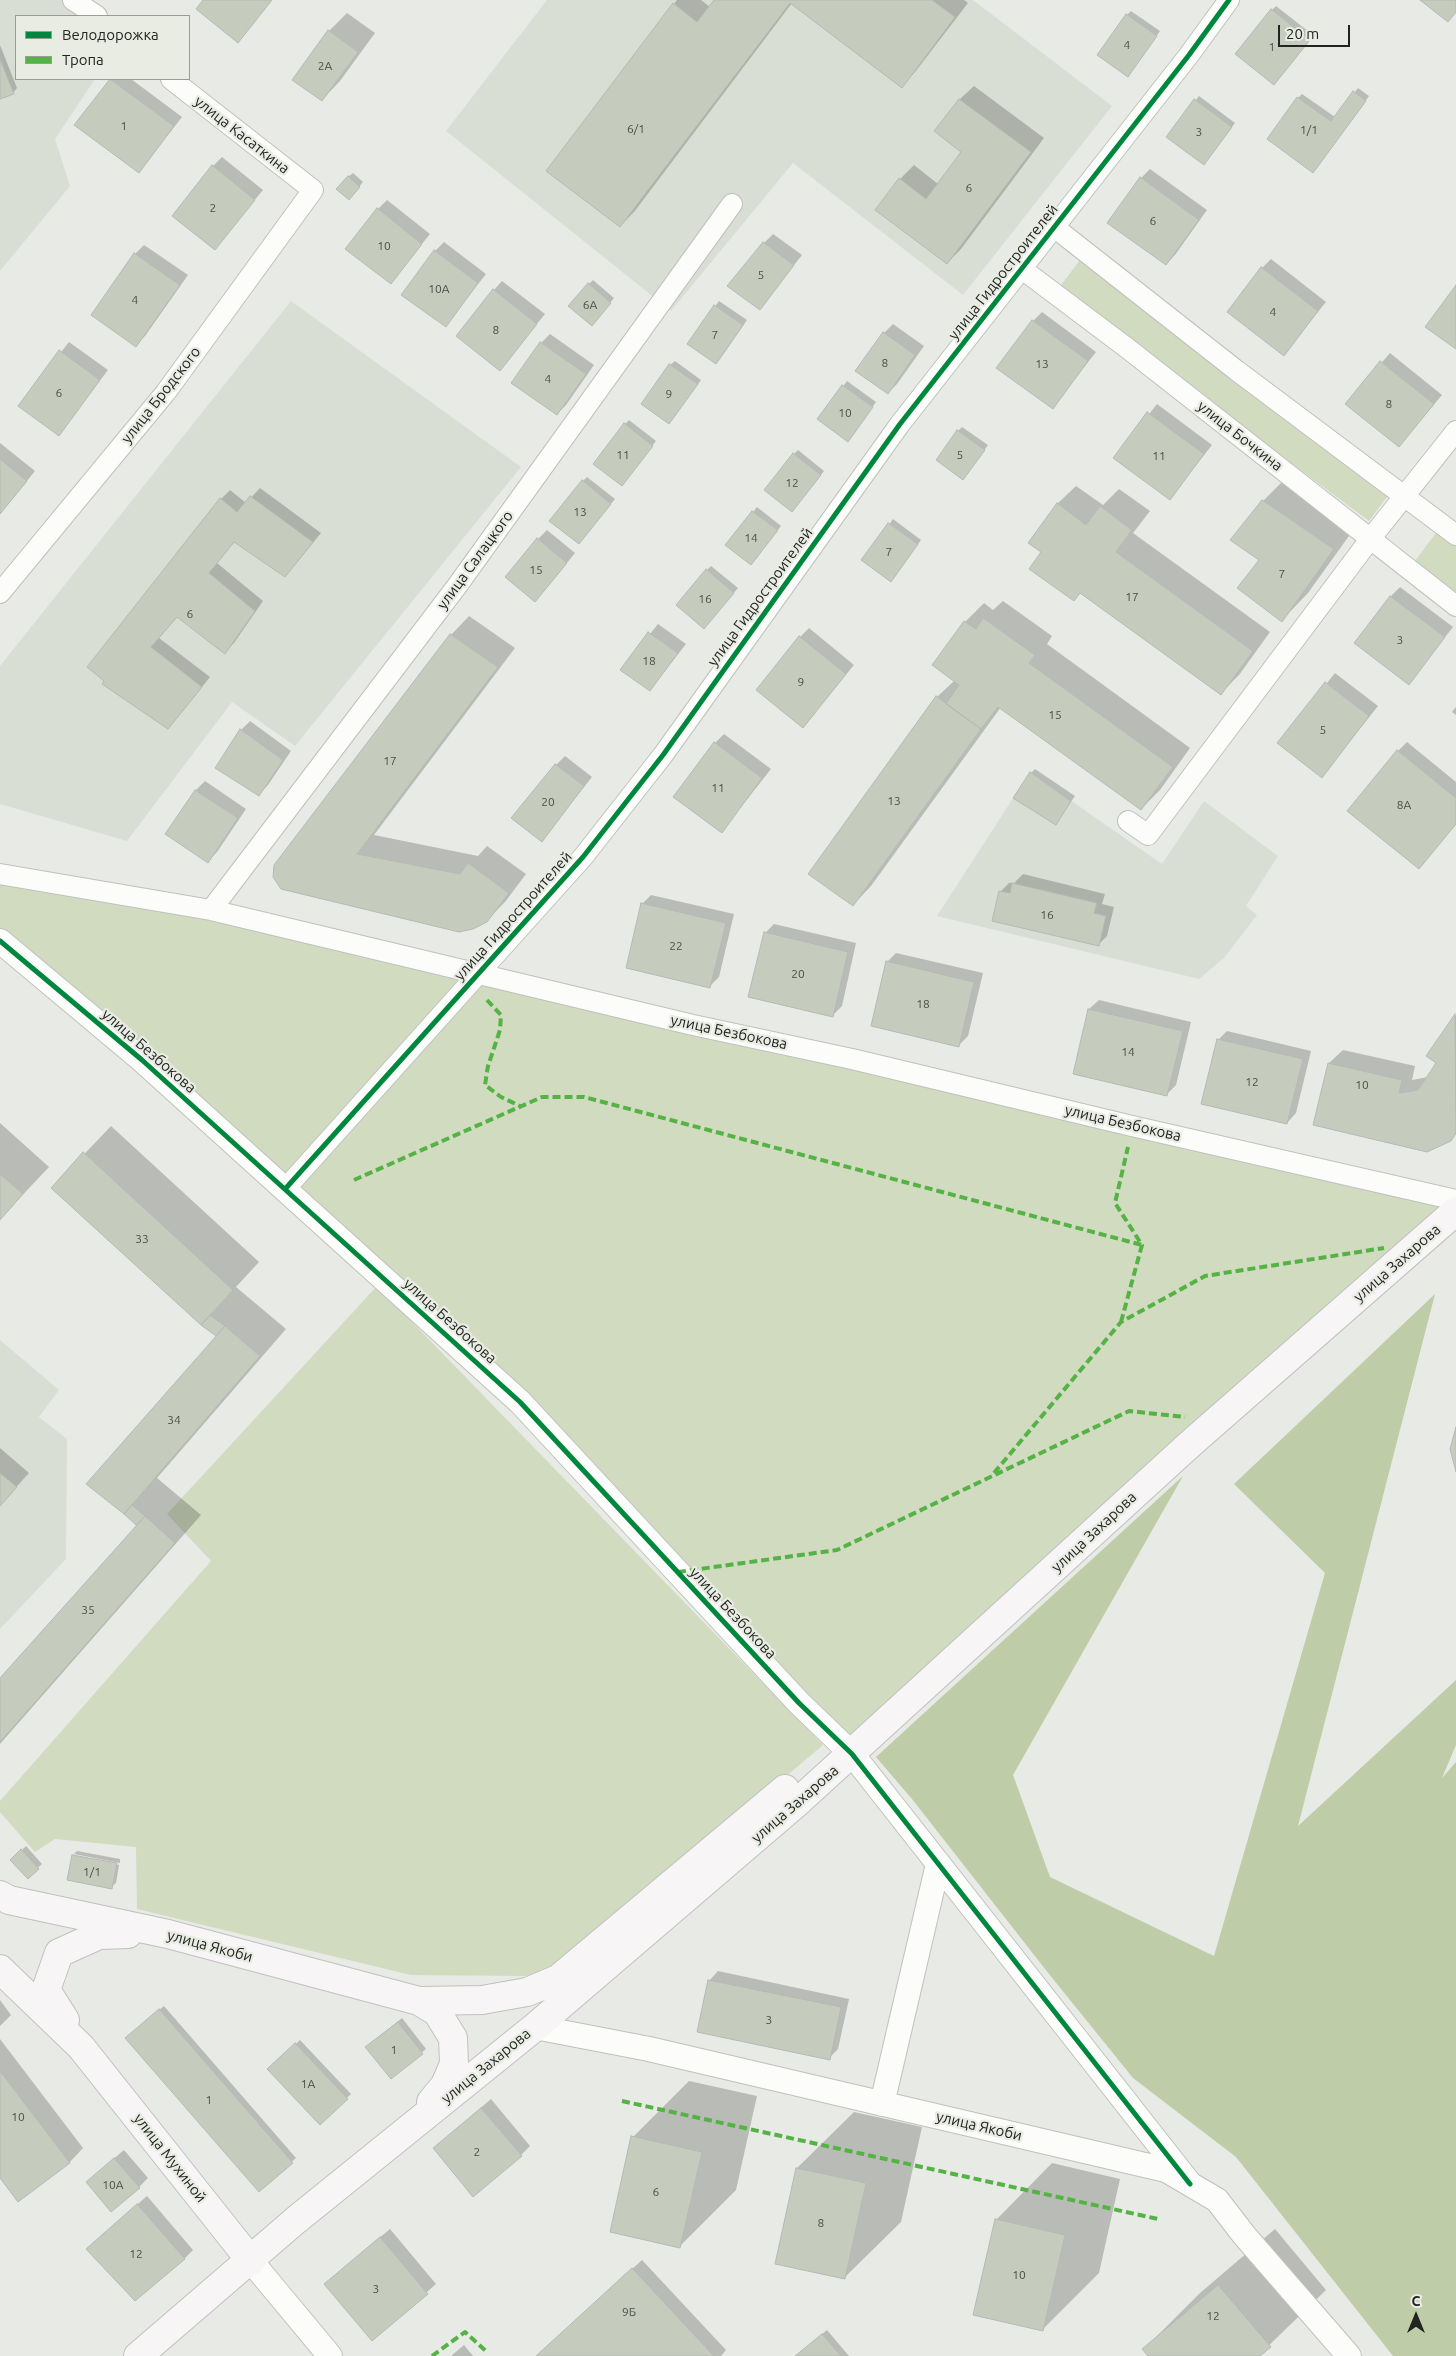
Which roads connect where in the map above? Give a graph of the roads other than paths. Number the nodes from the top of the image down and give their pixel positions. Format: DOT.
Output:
graph roads {
  1 [pos="73,0"];
  2 [pos="1229,0"];
  3 [pos="96,15"];
  4 [pos="172,80"];
  5 [pos="314,190"];
  6 [pos="732,204"];
  7 [pos="1054,226"];
  8 [pos="1022,269"];
  9 [pos="1456,431"];
  10 [pos="1404,497"];
  11 [pos="1456,535"];
  12 [pos="1371,538"];
  13 [pos="0,593"];
  14 [pos="1456,606"];
  15 [pos="1128,821"];
  16 [pos="0,874"];
  17 [pos="211,910"];
  18 [pos="0,941"];
  19 [pos="480,974"];
  20 [pos="286,1188"];
  21 [pos="1456,1200"];
  22 [pos="1456,1211"];
  23 [pos="852,1754"];
  24 [pos="938,1864"];
  25 [pos="0,1895"];
  26 [pos="168,1934"];
  27 [pos="0,1969"];
  28 [pos="420,2001"];
  29 [pos="535,2027"];
  30 [pos="81,2047"];
  31 [pos="882,2104"];
  32 [pos="410,2128"];
  33 [pos="1190,2184"];
  34 [pos="250,2261"];
  35 [pos="138,2356"];
  36 [pos="330,2356"];
  37 [pos="1349,2356"];
  1 -- 3 [label="street"];
  2 -- 7 [label="street, улица Гидростроителей"];
  4 -- 5 [label="street, улица Касаткина"];
  5 -- 13 [label="street, улица Бродского"];
  6 -- 17 [label="street, улица Салацкого"];
  7 -- 8 [label="street, улица Гидростроителей"];
  7 -- 10 [label="street"];
  8 -- 12 [label="street, улица Бочкина"];
  8 -- 19 [label="street, улица Гидростроителей"];
  9 -- 10 [label="street"];
  10 -- 11 [label="street"];
  10 -- 12 [label="street"];
  12 -- 14 [label="street, улица Бочкина"];
  12 -- 15 [label="street"];
  16 -- 17 [label="street, улица Безбокова"];
  17 -- 19 [label="street, улица Безбокова"];
  18 -- 20 [label="street, улица Безбокова"];
  19 -- 20 [label="street, улица Гидростроителей"];
  19 -- 21 [label="street, улица Безбокова"];
  20 -- 23 [label="street, улица Безбокова"];
  22 -- 23 [label="main road, улица Захарова"];
  23 -- 24 [label="street, улица Безбокова"];
  23 -- 28 [label="main road"];
  23 -- 29 [label="main road, улица Захарова"];
  24 -- 31 [label="street"];
  24 -- 33 [label="street, улица Безбокова"];
  25 -- 26 [label="main road, улица Якоби"];
  26 -- 28 [label="main road, улица Якоби"];
  26 -- 30 [label="main road"];
  27 -- 30 [label="main road, улица Мухиной"];
  28 -- 32 [label="main road"];
  29 -- 31 [label="street, улица Якоби"];
  29 -- 32 [label="main road, улица Захарова"];
  30 -- 34 [label="main road, улица Мухиной"];
  31 -- 33 [label="street, улица Якоби"];
  32 -- 34 [label="main road, улица Захарова"];
  33 -- 37 [label="street, улица Якоби"];
  34 -- 35 [label="main road, улица Захарова"];
  34 -- 36 [label="street, улица Мухиной"];
}
